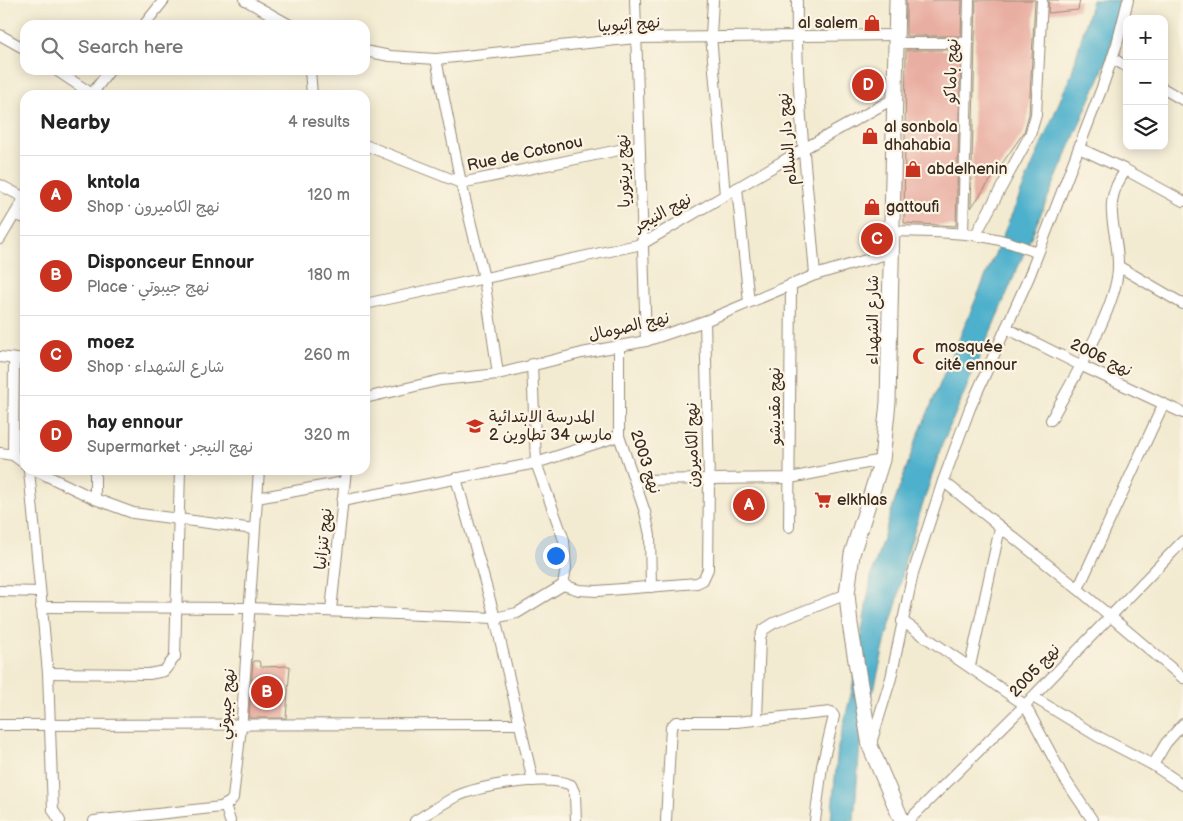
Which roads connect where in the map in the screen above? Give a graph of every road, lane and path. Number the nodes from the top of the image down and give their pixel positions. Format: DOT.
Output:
graph roads {
  1 [pos="245,0"];
  2 [pos="635,0"];
  3 [pos="713,0"];
  4 [pos="798,0"];
  5 [pos="897,0"];
  6 [pos="969,0"];
  7 [pos="1042,0"];
  8 [pos="1128,0"];
  9 [pos="160,1"];
  10 [pos="147,20"];
  11 [pos="281,20"];
  12 [pos="0,35"];
  13 [pos="711,36"];
  14 [pos="796,37"];
  15 [pos="636,38"];
  16 [pos="897,39"];
  17 [pos="968,43"];
  18 [pos="20,46"];
  19 [pos="370,51"];
  20 [pos="1112,58"];
  21 [pos="436,59"];
  22 [pos="1123,64"];
  23 [pos="63,75"];
  24 [pos="106,75"];
  25 [pos="310,75"];
  26 [pos="85,90"];
  27 [pos="96,90"];
  28 [pos="312,90"];
  29 [pos="1168,91"];
  30 [pos="893,99"];
  31 [pos="1183,100"];
  32 [pos="638,146"];
  33 [pos="370,147"];
  34 [pos="804,148"];
  35 [pos="1079,148"];
  36 [pos="1126,170"];
  37 [pos="461,182"];
  38 [pos="0,185"];
  39 [pos="737,188"];
  40 [pos="20,195"];
  41 [pos="725,196"];
  42 [pos="1183,201"];
  43 [pos="20,206"];
  44 [pos="15,215"];
  45 [pos="20,216"];
  46 [pos="890,231"];
  47 [pos="963,233"];
  48 [pos="976,234"];
  49 [pos="0,238"];
  50 [pos="642,244"];
  51 [pos="1035,252"];
  52 [pos="890,253"];
  53 [pos="1118,266"];
  54 [pos="815,275"];
  55 [pos="484,278"];
  56 [pos="791,284"];
  57 [pos="749,302"];
  58 [pos="370,303"];
  59 [pos="1183,304"];
  60 [pos="705,321"];
  61 [pos="1006,328"];
  62 [pos="646,341"];
  63 [pos="619,346"];
  64 [pos="0,357"];
  65 [pos="20,359"];
  66 [pos="532,364"];
  67 [pos="1080,366"];
  68 [pos="498,374"];
  69 [pos="370,397"];
  70 [pos="1164,405"];
  71 [pos="1183,413"];
  72 [pos="1052,420"];
  73 [pos="618,436"];
  74 [pos="0,454"];
  75 [pos="13,455"];
  76 [pos="20,460"];
  77 [pos="882,460"];
  78 [pos="536,463"];
  79 [pos="29,475"];
  80 [pos="45,475"];
  81 [pos="95,475"];
  82 [pos="180,475"];
  83 [pos="259,475"];
  84 [pos="345,475"];
  85 [pos="456,478"];
  86 [pos="790,478"];
  87 [pos="635,480"];
  88 [pos="709,480"];
  89 [pos="943,481"];
  90 [pos="344,482"];
  91 [pos="257,498"];
  92 [pos="95,499"];
  93 [pos="342,501"];
  94 [pos="179,518"];
  95 [pos="789,527"];
  96 [pos="1000,528"];
  97 [pos="254,529"];
  98 [pos="1183,541"];
  99 [pos="563,585"];
  100 [pos="651,587"];
  101 [pos="1078,589"];
  102 [pos="0,591"];
  103 [pos="40,592"];
  104 [pos="847,594"];
  105 [pos="41,607"];
  106 [pos="178,607"];
  107 [pos="250,608"];
  108 [pos="332,610"];
  109 [pos="1109,616"];
  110 [pos="495,618"];
  111 [pos="902,621"];
  112 [pos="970,666"];
  113 [pos="48,673"];
  114 [pos="1183,678"];
  115 [pos="1033,697"];
  116 [pos="1025,705"];
  117 [pos="757,719"];
  118 [pos="520,724"];
  119 [pos="1183,724"];
  120 [pos="0,725"];
  121 [pos="50,725"];
  122 [pos="241,725"];
  123 [pos="870,746"];
  124 [pos="1153,765"];
  125 [pos="533,781"];
  126 [pos="1183,785"];
  127 [pos="225,806"];
  128 [pos="901,819"];
  129 [pos="60,821"];
  130 [pos="94,821"];
  131 [pos="230,821"];
  132 [pos="415,821"];
  133 [pos="576,821"];
  134 [pos="666,821"];
  135 [pos="815,821"];
  136 [pos="1093,821"];
  1 -- 11 [label="street"];
  2 -- 15 [label="street, نهج بريتوريا"];
  3 -- 13 [label="street"];
  4 -- 14 [label="street, نهج دار السلام"];
  5 -- 16 [label="main road, شارع الشهداء"];
  6 -- 17 [label="street, نهج باماكو"];
  7 -- 48 [label="street"];
  8 -- 20 [label="street"];
  9 -- 10 [label="street"];
  12 -- 18 [label="street"];
  13 -- 14 [label="street, نهج إثيوبيا"];
  13 -- 15 [label="street, نهج إثيوبيا"];
  13 -- 41 [label="street"];
  14 -- 16 [label="street, نهج إثيوبيا"];
  14 -- 34 [label="street, نهج دار السلام"];
  15 -- 21 [label="street, نهج إثيوبيا"];
  15 -- 32 [label="street, نهج بريتوريا"];
  16 -- 17 [label="street, نهج إثيوبيا"];
  16 -- 30 [label="main road, شارع الشهداء"];
  17 -- 47 [label="street, نهج باماكو"];
  19 -- 21 [label="street, نهج إثيوبيا"];
  20 -- 22 [label="street"];
  20 -- 35 [label="street"];
  21 -- 37 [label="street"];
  23 -- 26 [label="street"];
  24 -- 27 [label="street"];
  25 -- 28 [label="street"];
  29 -- 31 [label="street"];
  30 -- 34 [label="street, نهج النيجر"];
  30 -- 46 [label="main road, شارع الشهداء"];
  32 -- 37 [label="street, Rue de Cotonou"];
  32 -- 50 [label="street, نهج بريتوريا"];
  33 -- 37 [label="street, Rue de Cotonou"];
  34 -- 39 [label="street, نهج النيجر"];
  34 -- 54 [label="street, نهج دار السلام"];
  35 -- 36 [label="street"];
  35 -- 51 [label="street"];
  36 -- 42 [label="street"];
  36 -- 53 [label="street"];
  37 -- 55 [label="street"];
  38 -- 40 [label="street"];
  39 -- 41 [label="street, نهج النيجر"];
  39 -- 57 [label="street"];
  41 -- 50 [label="street, نهج النيجر"];
  43 -- 44 [label="street"];
  44 -- 45 [label="street"];
  44 -- 49 [label="street"];
  46 -- 47 [label="street"];
  46 -- 52 [label="main road, شارع الشهداء"];
  47 -- 48 [label="street"];
  48 -- 51 [label="street"];
  50 -- 55 [label="street, نهج النيجر"];
  50 -- 62 [label="street, نهج بريتوريا"];
  51 -- 61 [label="street"];
  52 -- 54 [label="street, نهج الصومال"];
  52 -- 77 [label="main road, شارع الشهداء"];
  53 -- 59 [label="street"];
  53 -- 67 [label="street"];
  54 -- 56 [label="street, نهج الصومال"];
  55 -- 58 [label="street, نهج النيجر"];
  55 -- 68 [label="street"];
  56 -- 57 [label="street, نهج الصومال"];
  56 -- 86 [label="street, نهج مقديشو"];
  57 -- 60 [label="street, نهج الصومال"];
  60 -- 62 [label="street, نهج الصومال"];
  60 -- 88 [label="street, نهج الكاميرون"];
  61 -- 67 [label="street, نهج 2006"];
  61 -- 89 [label="street"];
  62 -- 63 [label="street, نهج الصومال"];
  63 -- 66 [label="street, نهج الصومال"];
  63 -- 73 [label="street, نهج 2003"];
  64 -- 65 [label="street"];
  65 -- 75 [label="street"];
  66 -- 68 [label="street, نهج الصومال"];
  66 -- 78 [label="street"];
  67 -- 70 [label="street, نهج 2006"];
  67 -- 72 [label="street"];
  68 -- 69 [label="street, نهج الصومال"];
  70 -- 71 [label="street, نهج 2006"];
  70 -- 101 [label="street"];
  73 -- 78 [label="street"];
  73 -- 87 [label="street, نهج 2003"];
  74 -- 75 [label="street"];
  75 -- 76 [label="street"];
  77 -- 86 [label="street"];
  77 -- 104 [label="main road, شارع الشهداء"];
  78 -- 85 [label="street"];
  78 -- 99 [label="street"];
  79 -- 103 [label="street"];
  80 -- 92 [label="street"];
  81 -- 92 [label="street"];
  82 -- 94 [label="street"];
  83 -- 91 [label="street, نهج جيبوتي"];
  84 -- 90 [label="street, نهج تنزانيا"];
  85 -- 93 [label="street"];
  85 -- 110 [label="street"];
  86 -- 88 [label="street"];
  86 -- 95 [label="street, نهج مقديشو"];
  87 -- 88 [label="street"];
  87 -- 100 [label="street, نهج 2003"];
  88 -- 100 [label="street, نهج الكاميرون"];
  89 -- 96 [label="street"];
  89 -- 111 [label="street"];
  90 -- 91 [label="street"];
  90 -- 93 [label="street, نهج تنزانيا"];
  91 -- 97 [label="street, نهج جيبوتي"];
  92 -- 94 [label="street"];
  93 -- 108 [label="street, نهج تنزانيا"];
  94 -- 97 [label="street"];
  94 -- 106 [label="street"];
  96 -- 101 [label="street"];
  96 -- 112 [label="street"];
  97 -- 107 [label="street, نهج جيبوتي"];
  98 -- 109 [label="street, نهج 2005"];
  99 -- 100 [label="street"];
  99 -- 110 [label="street"];
  101 -- 109 [label="street"];
  102 -- 103 [label="street"];
  103 -- 105 [label="street"];
  104 -- 117 [label="street"];
  104 -- 123 [label="main road, شارع الشهداء"];
  105 -- 106 [label="street"];
  105 -- 113 [label="street"];
  106 -- 107 [label="street"];
  106 -- 113 [label="street"];
  107 -- 108 [label="street"];
  107 -- 122 [label="street, نهج جيبوتي"];
  108 -- 110 [label="street"];
  109 -- 114 [label="street"];
  109 -- 115 [label="street, نهج 2005"];
  110 -- 118 [label="street"];
  111 -- 112 [label="street"];
  111 -- 123 [label="street"];
  112 -- 116 [label="street"];
  113 -- 121 [label="street"];
  115 -- 116 [label="street, نهج 2005"];
  115 -- 124 [label="street"];
  116 -- 128 [label="street, نهج 2005"];
  116 -- 136 [label="street"];
  117 -- 134 [label="street"];
  117 -- 135 [label="street"];
  118 -- 122 [label="street"];
  118 -- 125 [label="street"];
  119 -- 124 [label="street"];
  120 -- 121 [label="street"];
  121 -- 122 [label="street"];
  121 -- 129 [label="street"];
  122 -- 127 [label="street, نهج جيبوتي"];
  123 -- 128 [label="main road, شارع الشهداء"];
  124 -- 126 [label="street"];
  125 -- 132 [label="street"];
  125 -- 133 [label="street"];
  127 -- 130 [label="street"];
  127 -- 131 [label="street"];
}
